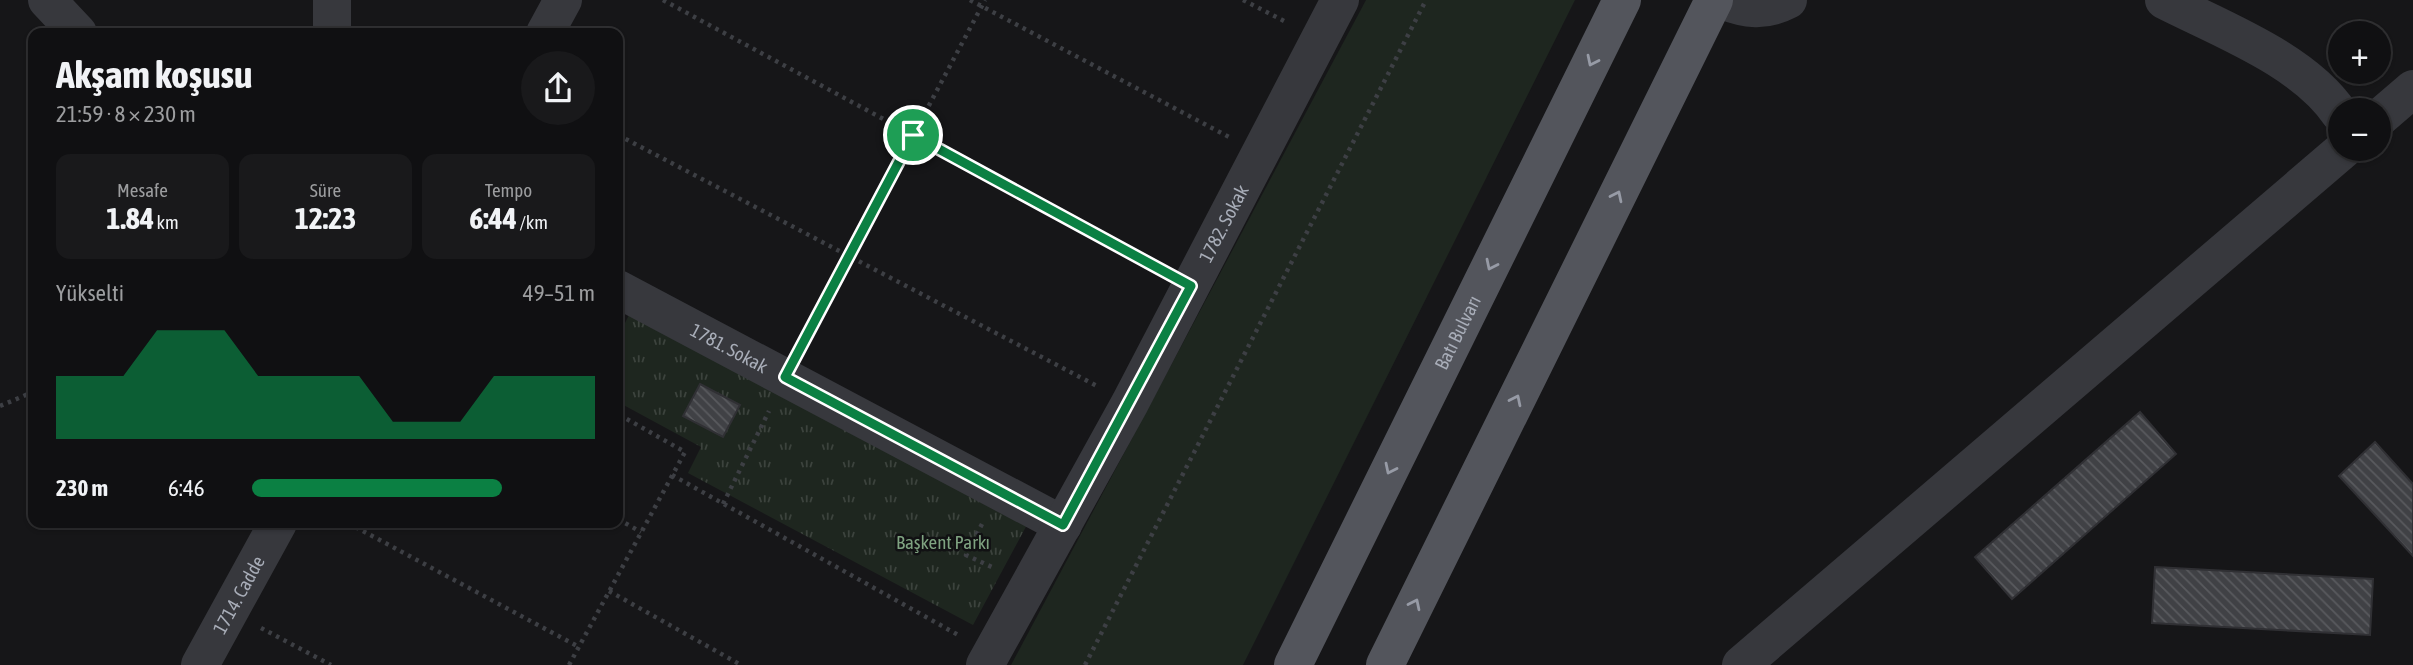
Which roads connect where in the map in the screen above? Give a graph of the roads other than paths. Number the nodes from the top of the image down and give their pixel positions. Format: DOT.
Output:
graph roads {
  1 [pos="47,0"];
  2 [pos="331,0"];
  3 [pos="563,0"];
  4 [pos="1340,0"];
  5 [pos="1622,0"];
  6 [pos="1714,0"];
  7 [pos="1722,0"];
  8 [pos="1788,0"];
  9 [pos="2164,0"];
  10 [pos="73,28"];
  11 [pos="331,28"];
  12 [pos="548,28"];
  13 [pos="2413,89"];
  14 [pos="2329,98"];
  15 [pos="2391,108"];
  16 [pos="2330,161"];
  17 [pos="623,292"];
  18 [pos="1063,525"];
  19 [pos="275,528"];
  20 [pos="989,659"];
  21 [pos="200,665"];
  22 [pos="1293,665"];
  23 [pos="1385,665"];
  24 [pos="1741,665"];
  1 -- 10 [label="street"];
  2 -- 11 [label="street"];
  3 -- 12 [label="street"];
  4 -- 18 [label="street, 1782. Sokak"];
  5 -- 22 [label="main road, Batı Bulvarı, one-way"];
  23 -- 6 [label="main road, one-way"];
  7 -- 8 [label="street"];
  9 -- 14 [label="street"];
  13 -- 15 [label="street"];
  16 -- 24 [label="street"];
  17 -- 18 [label="street, 1781. Sokak"];
  18 -- 20 [label="street, 1782. Sokak"];
  19 -- 21 [label="street, 1714. Cadde"];
}
